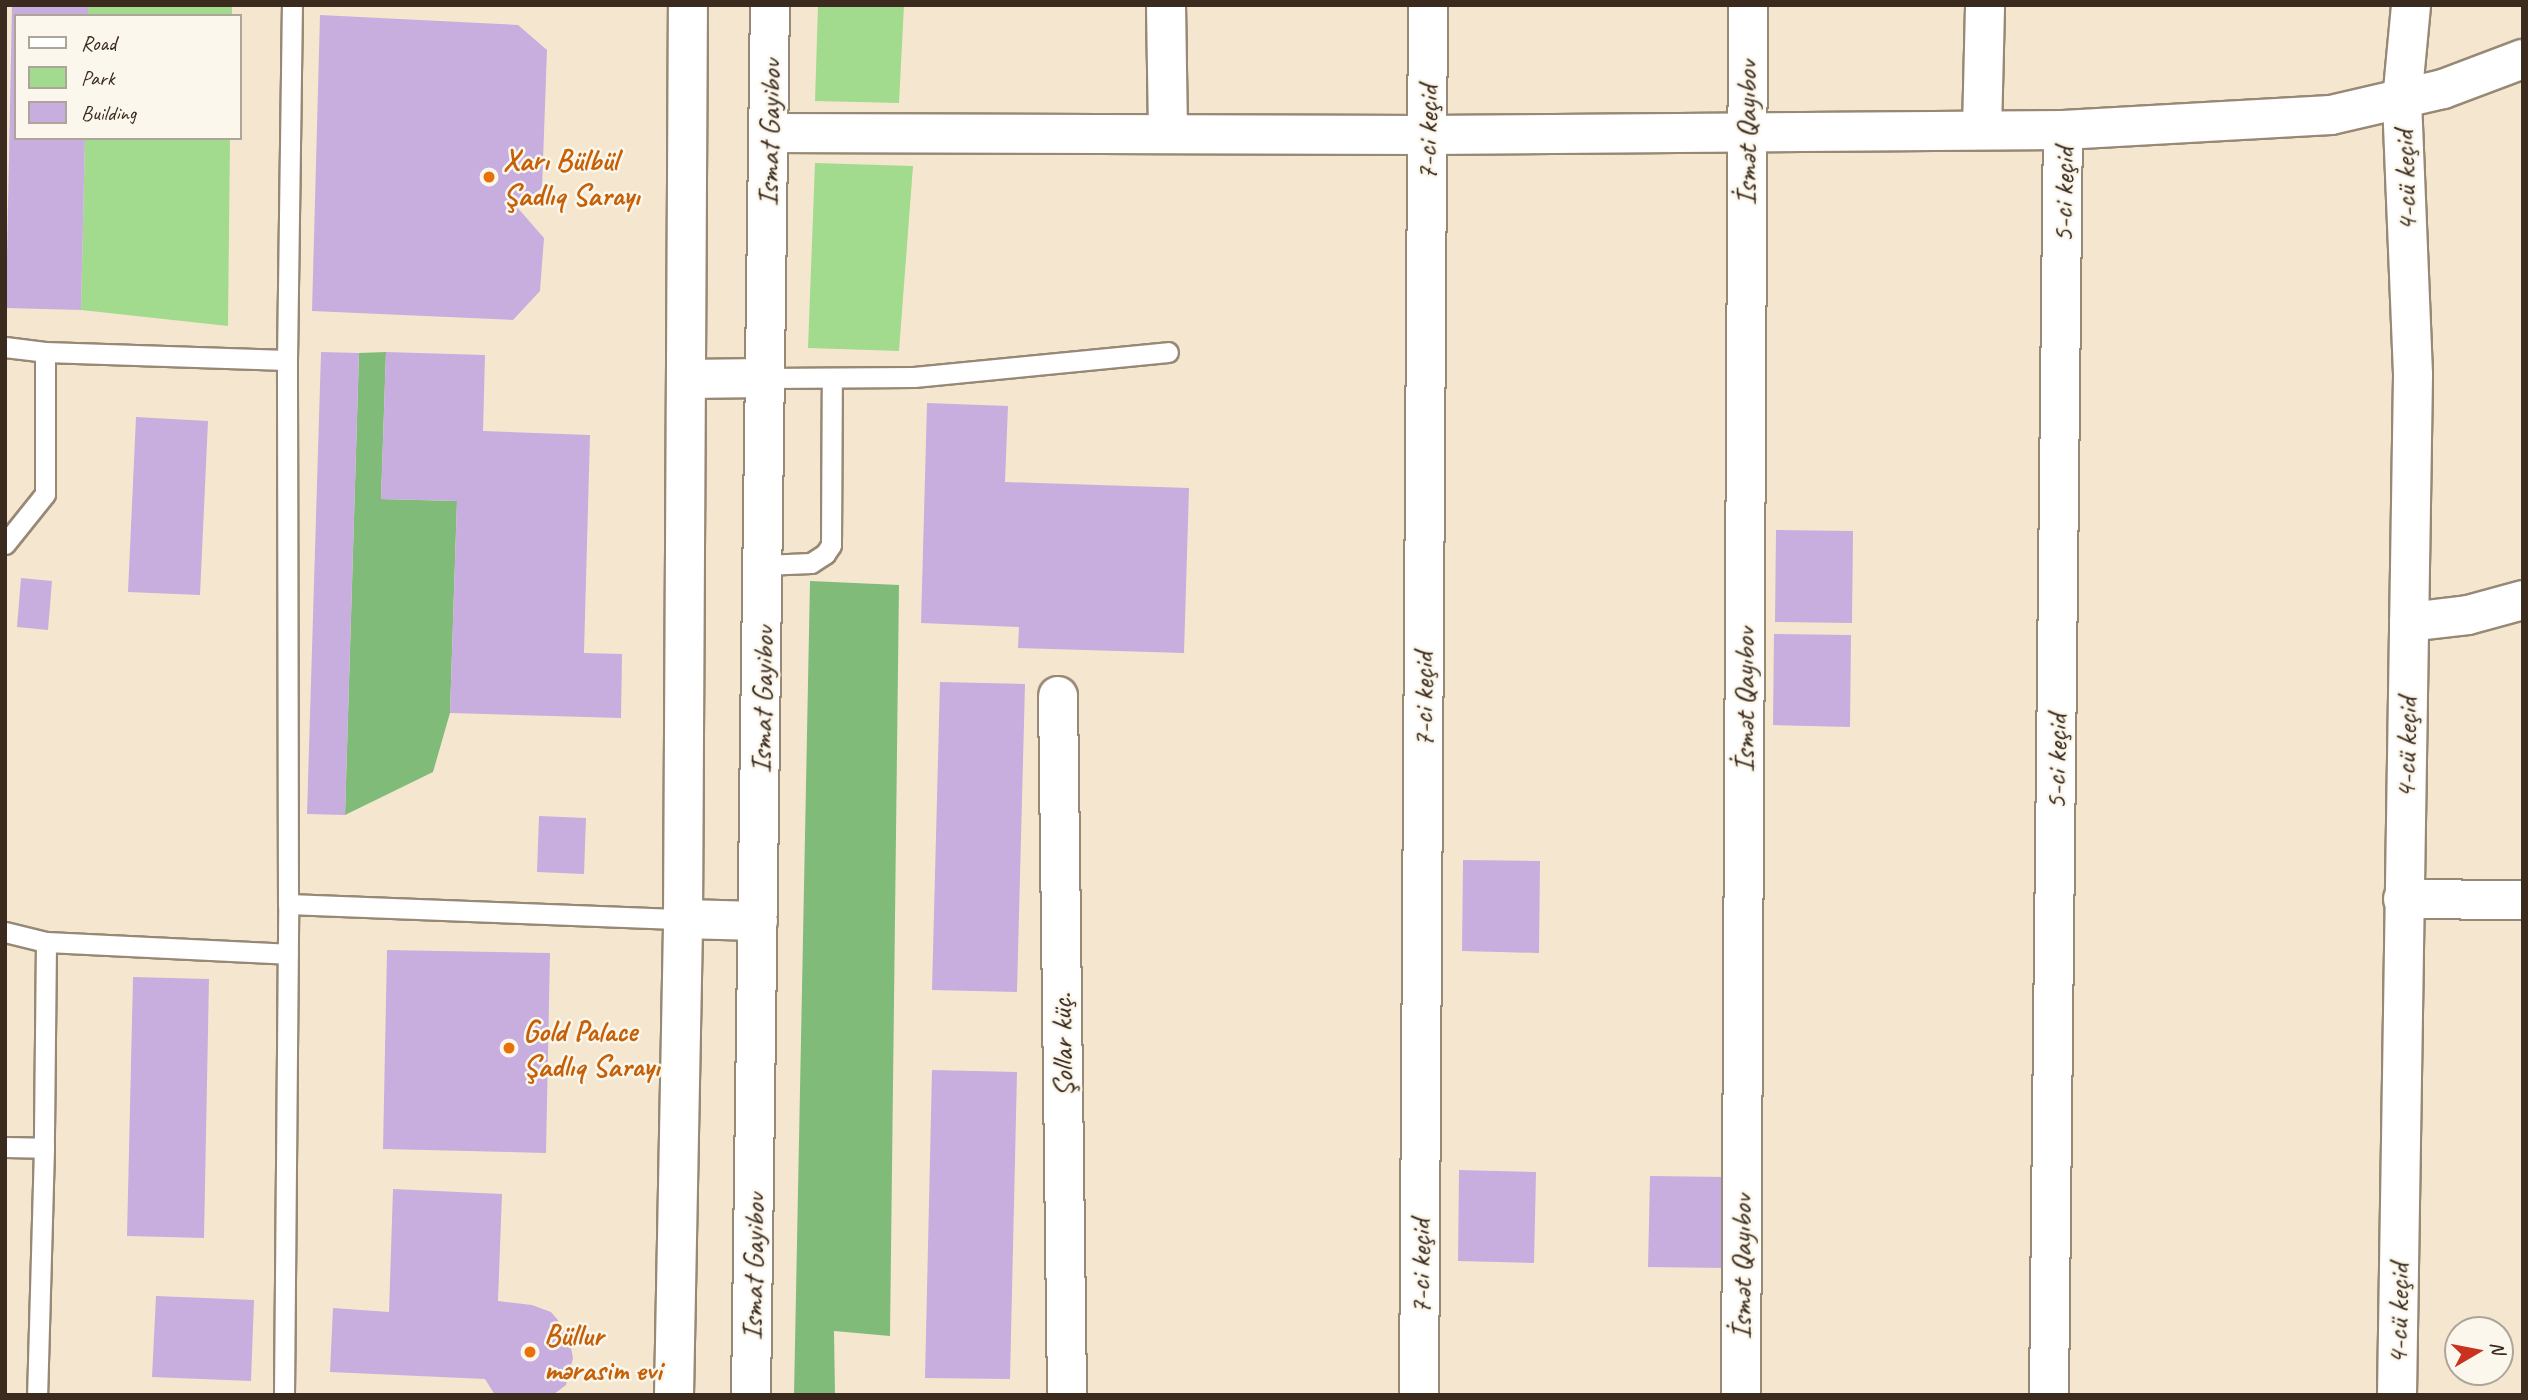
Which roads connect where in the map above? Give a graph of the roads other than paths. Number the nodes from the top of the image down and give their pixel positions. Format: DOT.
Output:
graph roads {
  1 [pos="292,5"];
  2 [pos="688,5"];
  3 [pos="770,5"];
  4 [pos="1166,5"];
  5 [pos="1428,5"];
  6 [pos="1748,5"];
  7 [pos="1985,5"];
  8 [pos="2410,5"];
  9 [pos="2523,59"];
  10 [pos="2402,101"];
  11 [pos="1982,130"];
  12 [pos="2063,130"];
  13 [pos="770,132"];
  14 [pos="1168,133"];
  15 [pos="1746,133"];
  16 [pos="1427,135"];
  17 [pos="5,347"];
  18 [pos="45,352"];
  19 [pos="1168,352"];
  20 [pos="287,360"];
  21 [pos="765,378"];
  22 [pos="686,379"];
  23 [pos="832,379"];
  24 [pos="5,544"];
  25 [pos="764,565"];
  26 [pos="2523,600"];
  27 [pos="2409,622"];
  28 [pos="1058,696"];
  29 [pos="2403,899"];
  30 [pos="2523,900"];
  31 [pos="288,904"];
  32 [pos="683,919"];
  33 [pos="758,921"];
  34 [pos="5,932"];
  35 [pos="46,942"];
  36 [pos="288,954"];
  37 [pos="5,1147"];
  38 [pos="44,1148"];
  39 [pos="37,1395"];
  40 [pos="284,1395"];
  41 [pos="674,1395"];
  42 [pos="751,1395"];
  43 [pos="1067,1395"];
  44 [pos="1419,1395"];
  45 [pos="1741,1395"];
  46 [pos="2049,1395"];
  47 [pos="2397,1395"];
  1 -- 20 [label="lane"];
  2 -- 22 [label="street"];
  3 -- 13 [label="street, Ismat Gayibov"];
  4 -- 14 [label="street"];
  5 -- 16 [label="street, 7-ci keçid"];
  6 -- 15 [label="street, İsmət Qayıbov"];
  7 -- 11 [label="street"];
  8 -- 10 [label="street, 4-cü keçid"];
  9 -- 10 [label="street"];
  10 -- 12 [label="street"];
  10 -- 27 [label="street, 4-cü keçid"];
  11 -- 12 [label="street"];
  11 -- 15 [label="street"];
  12 -- 46 [label="street, 5-ci keçid"];
  13 -- 14 [label="street"];
  13 -- 21 [label="street, Ismat Gayibov"];
  14 -- 16 [label="street"];
  15 -- 16 [label="street"];
  15 -- 45 [label="street, İsmət Qayıbov"];
  16 -- 44 [label="street, 7-ci keçid"];
  17 -- 18 [label="lane"];
  18 -- 20 [label="lane"];
  18 -- 24 [label="lane"];
  19 -- 23 [label="lane"];
  20 -- 31 [label="lane"];
  21 -- 22 [label="street"];
  21 -- 23 [label="lane"];
  21 -- 25 [label="street, Ismat Gayibov"];
  22 -- 32 [label="street"];
  23 -- 25 [label="lane"];
  25 -- 33 [label="street, Ismat Gayibov"];
  26 -- 27 [label="street"];
  27 -- 29 [label="street, 4-cü keçid"];
  28 -- 43 [label="street, Şollar küç."];
  29 -- 30 [label="street"];
  29 -- 47 [label="street, 4-cü keçid"];
  31 -- 32 [label="lane"];
  31 -- 36 [label="lane"];
  32 -- 33 [label="street"];
  32 -- 41 [label="street"];
  33 -- 42 [label="street, Ismat Gayibov"];
  34 -- 35 [label="lane"];
  35 -- 36 [label="lane"];
  35 -- 38 [label="lane"];
  36 -- 40 [label="lane"];
  37 -- 38 [label="lane"];
  38 -- 39 [label="lane"];
}
